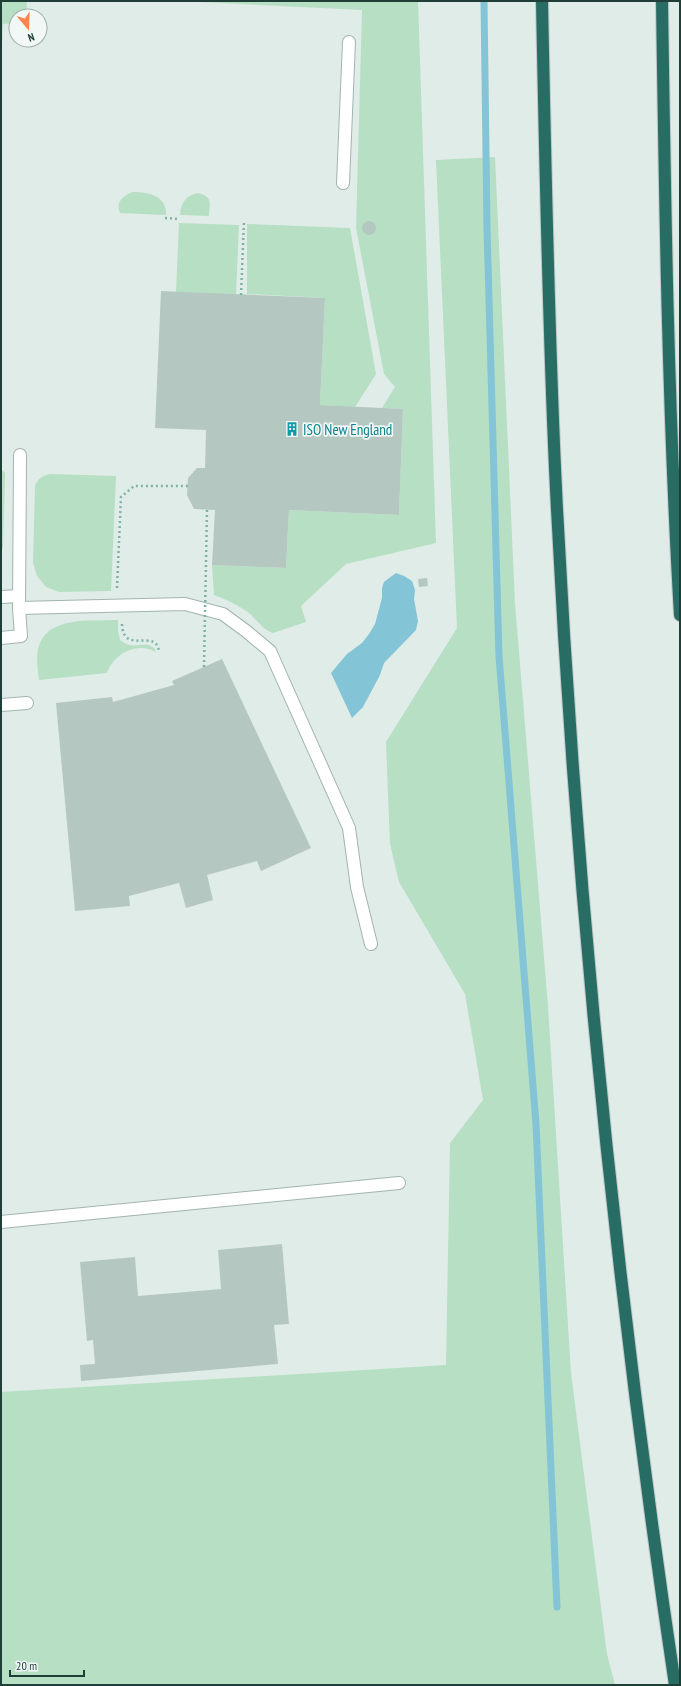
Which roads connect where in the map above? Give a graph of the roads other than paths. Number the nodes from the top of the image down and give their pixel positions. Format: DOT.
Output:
graph roads {
  1 [pos="542,1"];
  2 [pos="662,1"];
  3 [pos="349,42"];
  4 [pos="343,183"];
  5 [pos="20,454"];
  6 [pos="1,598"];
  7 [pos="19,602"];
  8 [pos="680,615"];
  9 [pos="1,638"];
  10 [pos="27,703"];
  11 [pos="1,705"];
  12 [pos="370,944"];
  13 [pos="399,1183"];
  14 [pos="1,1222"];
  15 [pos="676,1685"];
  1 -- 15 [label="highway"];
  2 -- 8 [label="highway"];
  3 -- 4 [label="lane"];
  5 -- 7 [label="lane"];
  6 -- 7 [label="lane"];
  7 -- 9 [label="lane"];
  7 -- 12 [label="lane"];
  10 -- 11 [label="lane"];
  13 -- 14 [label="lane"];
}
